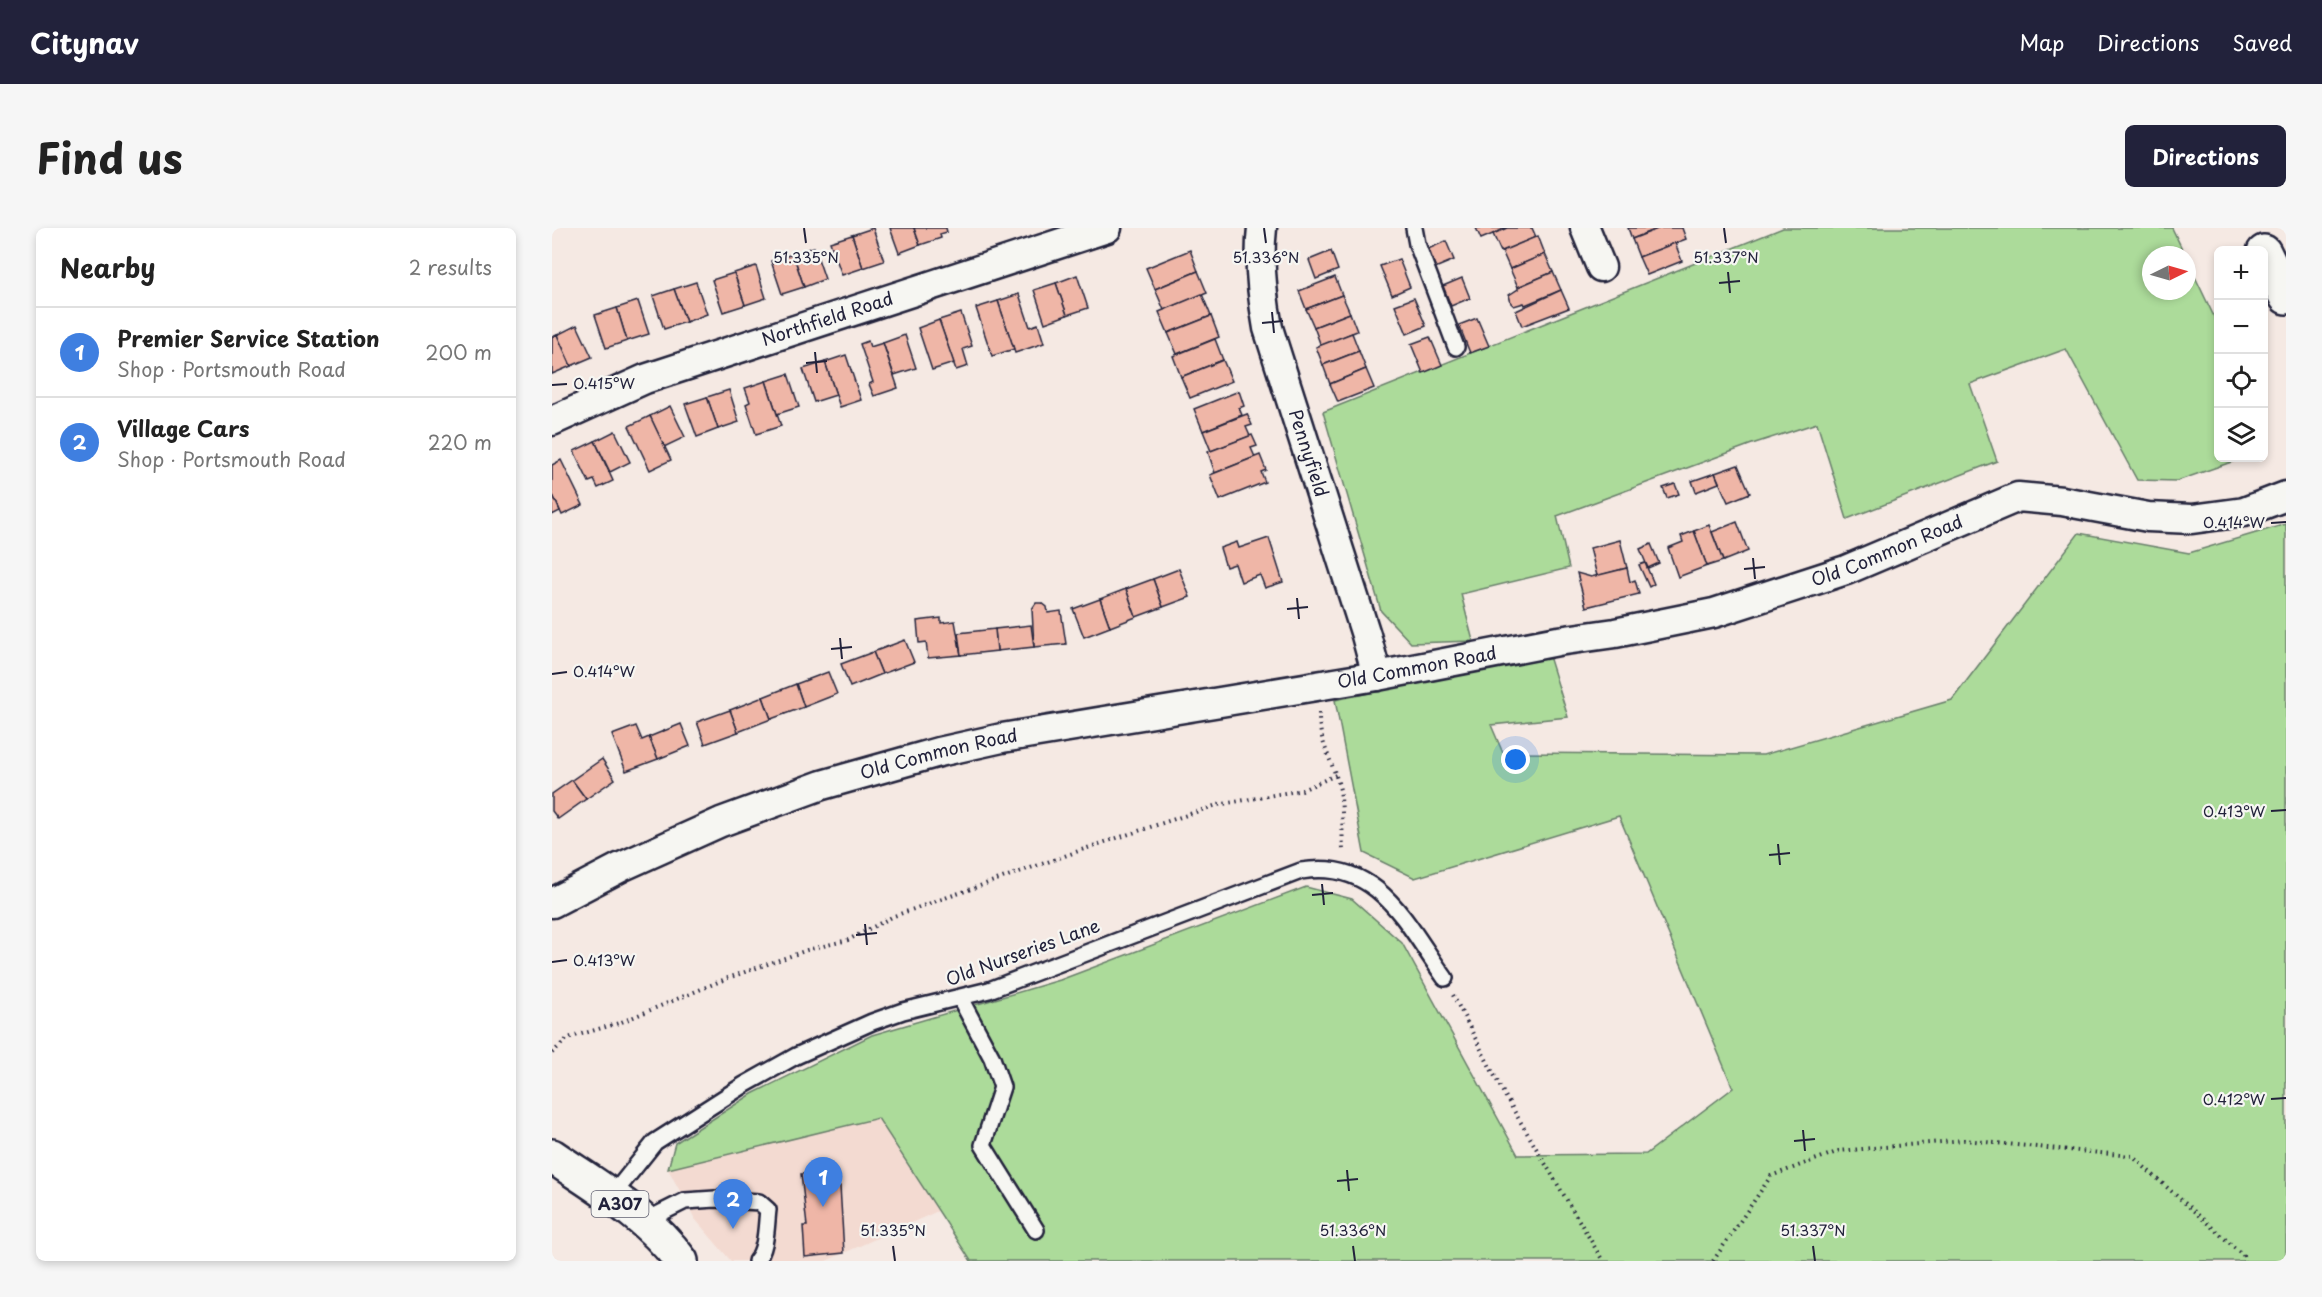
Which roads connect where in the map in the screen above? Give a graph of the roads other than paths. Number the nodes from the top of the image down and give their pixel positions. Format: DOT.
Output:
graph roads {
  1 [pos="1107,228"];
  2 [pos="1262,228"];
  3 [pos="1414,228"];
  4 [pos="1585,228"];
  5 [pos="2252,228"];
  6 [pos="2261,246"];
  7 [pos="2268,261"];
  8 [pos="1601,267"];
  9 [pos="2286,297"];
  10 [pos="1456,347"];
  11 [pos="552,421"];
  12 [pos="2286,496"];
  13 [pos="1377,676"];
  14 [pos="552,903"];
  15 [pos="1445,978"];
  16 [pos="960,998"];
  17 [pos="552,1156"];
  18 [pos="611,1197"];
  19 [pos="643,1222"];
  20 [pos="1036,1230"];
  21 [pos="681,1261"];
  22 [pos="756,1261"];
  1 -- 11 [label="street, Northfield Road"];
  2 -- 13 [label="street, Pennyfield"];
  3 -- 10 [label="lane"];
  4 -- 8 [label="street"];
  5 -- 6 [label="main road"];
  7 -- 9 [label="main road"];
  12 -- 13 [label="street, Old Common Road"];
  13 -- 14 [label="street, Old Common Road"];
  15 -- 16 [label="lane, Old Nurseries Lane"];
  16 -- 18 [label="lane, Old Nurseries Lane"];
  16 -- 20 [label="lane"];
  17 -- 18 [label="main road, A307"];
  18 -- 19 [label="main road, A307"];
  19 -- 21 [label="main road, A307"];
  19 -- 22 [label="lane"];
}
